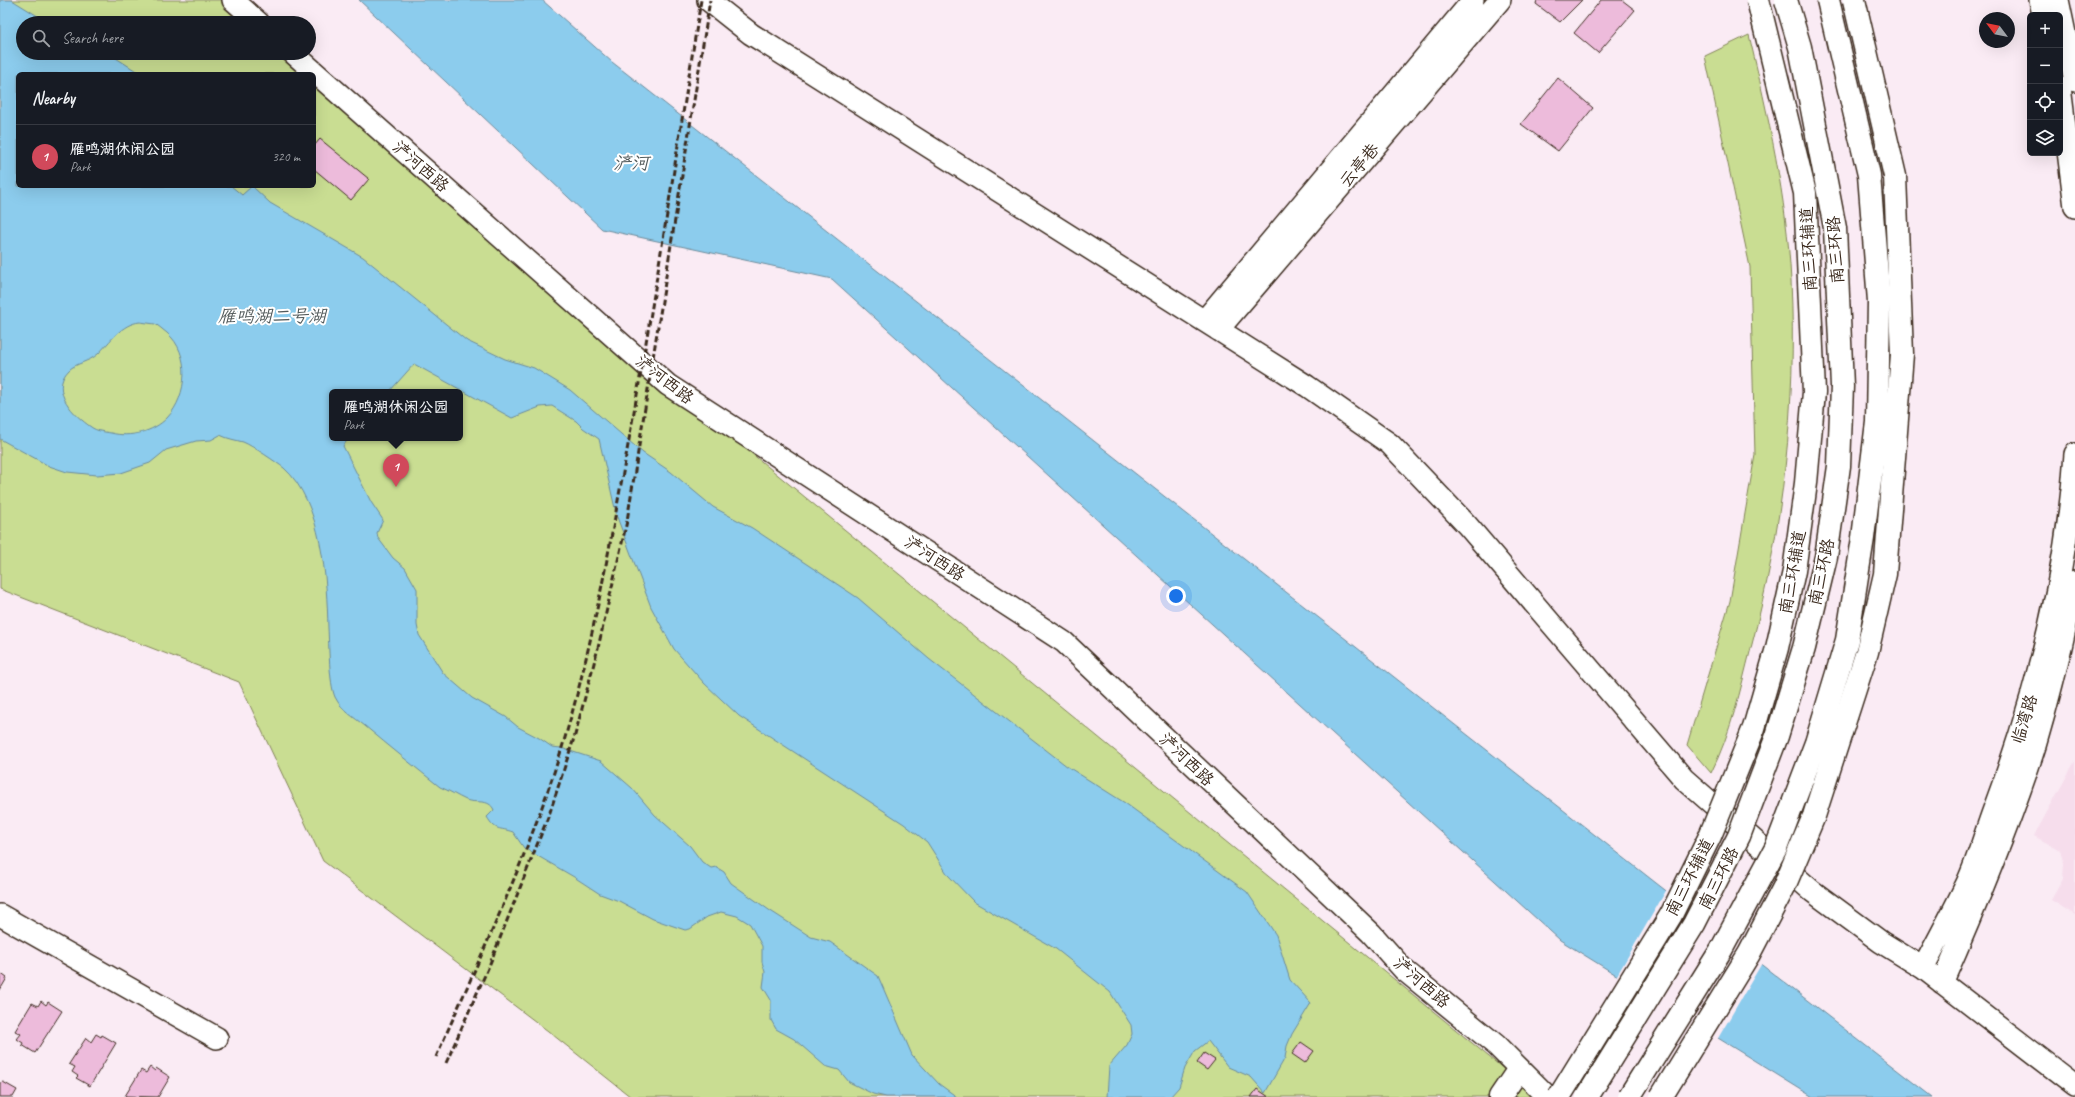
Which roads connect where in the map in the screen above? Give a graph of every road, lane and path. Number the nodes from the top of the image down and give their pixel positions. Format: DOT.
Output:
graph roads {
  1 [pos="233,0"];
  2 [pos="708,0"];
  3 [pos="1473,0"];
  4 [pos="1500,0"];
  5 [pos="1758,0"];
  6 [pos="1786,0"];
  7 [pos="1828,0"];
  8 [pos="1854,0"];
  9 [pos="2040,0"];
  10 [pos="2058,0"];
  11 [pos="2042,12"];
  12 [pos="251,16"];
  13 [pos="301,60"];
  14 [pos="314,72"];
  15 [pos="316,73"];
  16 [pos="2075,81"];
  17 [pos="2063,111"];
  18 [pos="2075,207"];
  19 [pos="1211,325"];
  20 [pos="2075,454"];
  21 [pos="2075,582"];
  22 [pos="0,915"];
  23 [pos="1923,968"];
  24 [pos="1942,983"];
  25 [pos="217,1038"];
  26 [pos="1519,1069"];
  27 [pos="2075,1085"];
  28 [pos="1500,1097"];
  29 [pos="1548,1097"];
  30 [pos="1560,1097"];
  31 [pos="1587,1097"];
  32 [pos="1629,1097"];
  33 [pos="1661,1097"];
  1 -- 12 [label="street"];
  2 -- 19 [label="street"];
  3 -- 19 [label="street"];
  4 -- 19 [label="street, 云亭巷"];
  5 -- 30 [label="main road, 南三环辅道, bridge"];
  6 -- 31 [label="main road, 南三环路, bridge"];
  7 -- 32 [label="main road, 南三环路, bridge"];
  8 -- 33 [label="main road, bridge"];
  9 -- 11 [label="street"];
  10 -- 16 [label="street"];
  13 -- 14 [label="street, 浐河西路"];
  15 -- 26 [label="street, 浐河西路"];
  17 -- 18 [label="street"];
  19 -- 23 [label="street"];
  20 -- 23 [label="street, 临湾路"];
  21 -- 24 [label="street, 临湾路"];
  22 -- 25 [label="street"];
  23 -- 24 [label="street"];
  24 -- 27 [label="street"];
  26 -- 28 [label="main road"];
  26 -- 29 [label="street, 浐河西路"];
}
